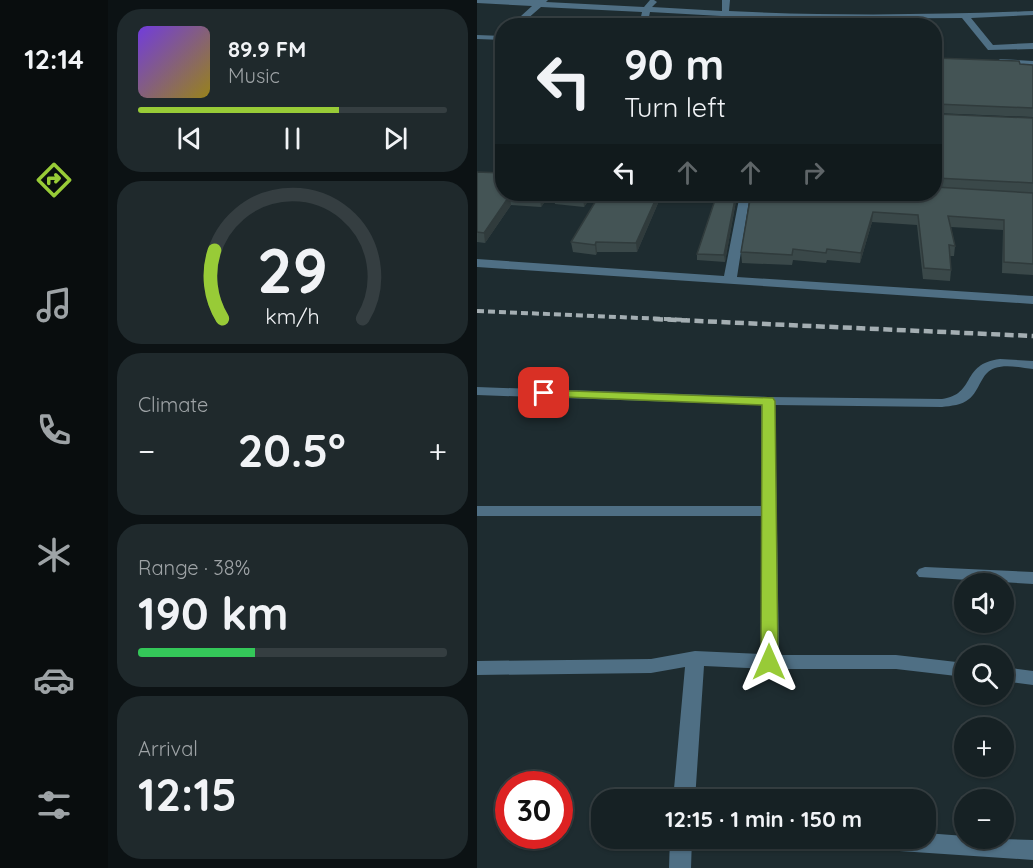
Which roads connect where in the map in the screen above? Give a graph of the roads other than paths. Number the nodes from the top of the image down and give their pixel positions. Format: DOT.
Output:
graph roads {
  1 [pos="477,0"];
  2 [pos="656,0"];
  3 [pos="726,0"];
  4 [pos="542,1"];
  5 [pos="647,8"];
  6 [pos="1033,13"];
  7 [pos="727,14"];
  8 [pos="964,15"];
  9 [pos="523,18"];
  10 [pos="645,18"];
  11 [pos="726,18"];
  12 [pos="477,37"];
  13 [pos="495,37"];
  14 [pos="1033,46"];
  15 [pos="989,62"];
  16 [pos="1033,64"];
  17 [pos="744,201"];
  18 [pos="477,263"];
  19 [pos="731,279"];
  20 [pos="1033,300"];
  21 [pos="1033,365"];
  22 [pos="477,391"];
  23 [pos="768,401"];
  24 [pos="477,511"];
  25 [pos="769,511"];
  26 [pos="925,573"];
  27 [pos="1033,578"];
  28 [pos="695,658"];
  29 [pos="769,662"];
  30 [pos="477,668"];
  31 [pos="954,669"];
  32 [pos="1014,675"];
  33 [pos="1033,678"];
  34 [pos="685,789"];
  35 [pos="936,843"];
  36 [pos="681,849"];
  37 [pos="1033,850"];
  38 [pos="680,868"];
  1 -- 4 [label="street"];
  2 -- 5 [label="street"];
  3 -- 7 [label="street"];
  4 -- 5 [label="street"];
  4 -- 9 [label="street"];
  5 -- 7 [label="street"];
  5 -- 10 [label="street"];
  6 -- 8 [label="street"];
  7 -- 8 [label="street"];
  7 -- 11 [label="street"];
  8 -- 14 [label="street"];
  12 -- 13 [label="street"];
  15 -- 16 [label="street"];
  17 -- 19 [label="street"];
  18 -- 19 [label="street"];
  19 -- 20 [label="street"];
  21 -- 23 [label="street"];
  22 -- 23 [label="street"];
  23 -- 25 [label="street"];
  24 -- 25 [label="street"];
  25 -- 29 [label="street"];
  26 -- 27 [label="street"];
  28 -- 29 [label="street"];
  28 -- 30 [label="street"];
  28 -- 34 [label="street"];
  29 -- 31 [label="street"];
  32 -- 33 [label="street"];
  35 -- 37 [label="street"];
  36 -- 38 [label="street"];
}
